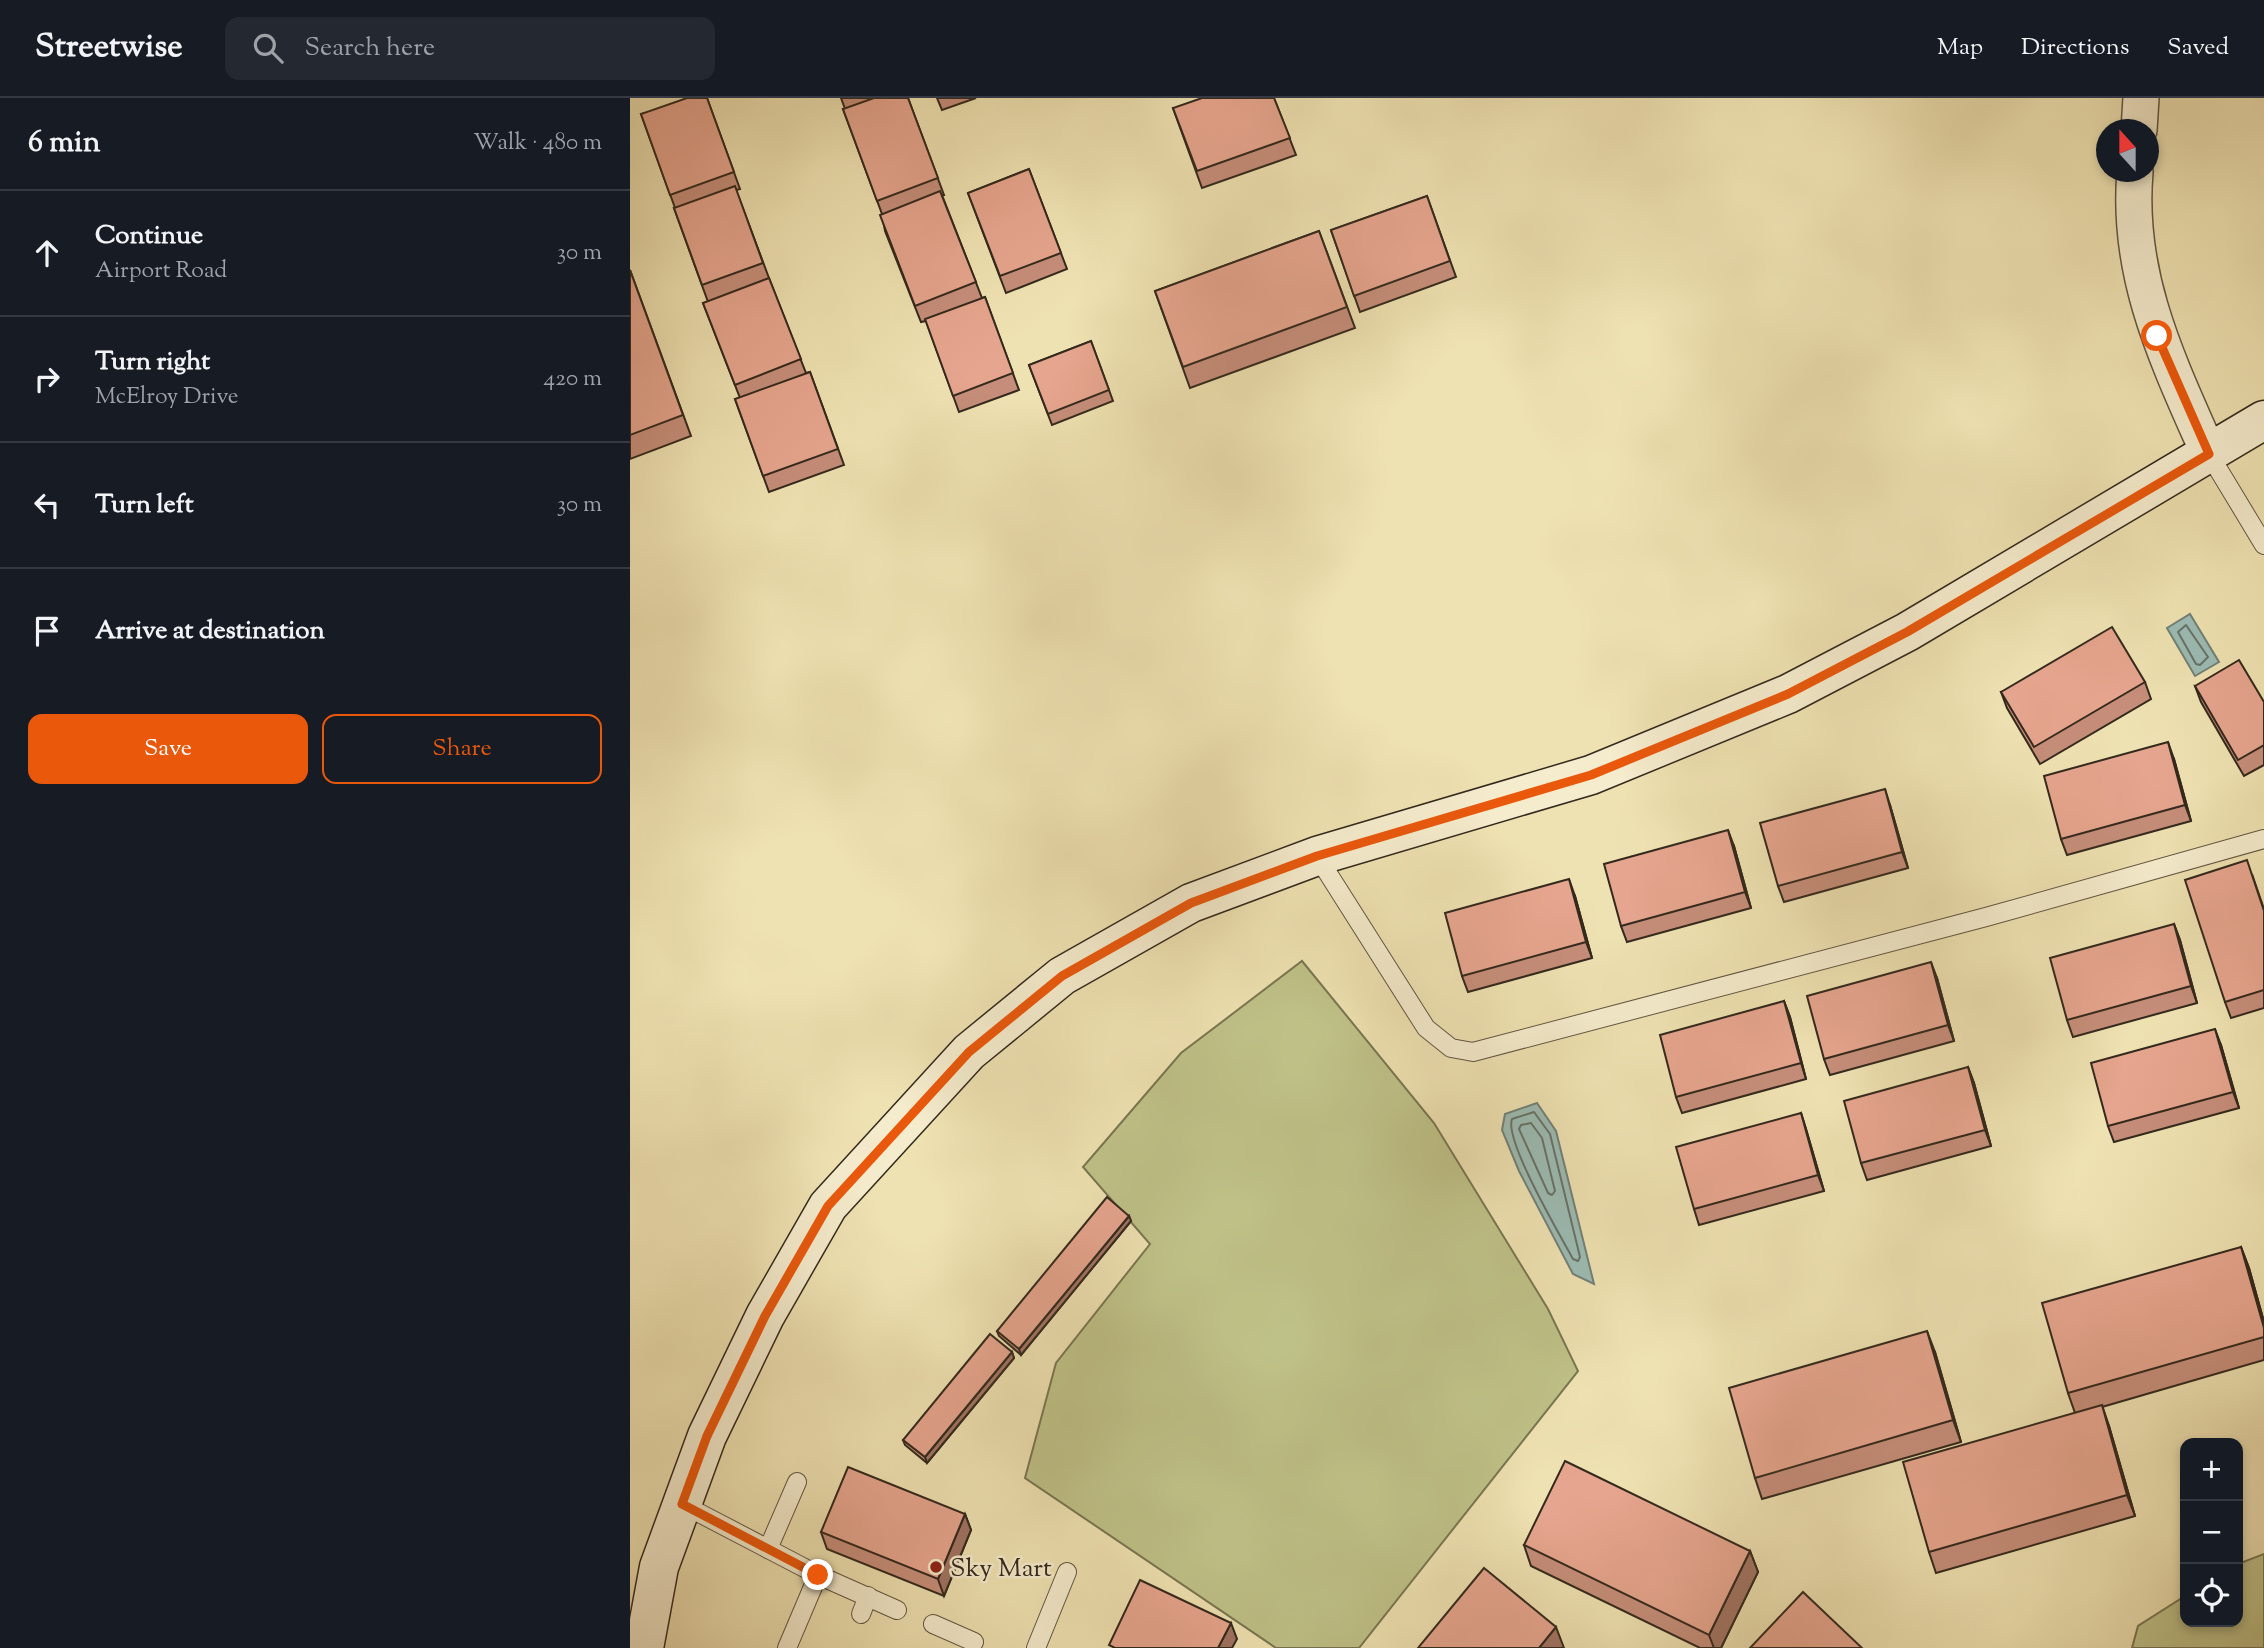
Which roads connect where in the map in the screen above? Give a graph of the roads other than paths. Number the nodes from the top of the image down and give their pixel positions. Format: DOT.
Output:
graph roads {
  1 [pos="2141,98"];
  2 [pos="2140,119"];
  3 [pos="2135,182"];
  4 [pos="2264,420"];
  5 [pos="2209,454"];
  6 [pos="2264,545"];
  7 [pos="2264,839"];
  8 [pos="1317,856"];
  9 [pos="797,1482"];
  10 [pos="682,1504"];
  11 [pos="768,1549"];
  12 [pos="1067,1572"];
  13 [pos="818,1575"];
  14 [pos="868,1596"];
  15 [pos="897,1610"];
  16 [pos="861,1614"];
  17 [pos="933,1624"];
  18 [pos="977,1646"];
  19 [pos="644,1648"];
  20 [pos="788,1648"];
  21 [pos="1036,1648"];
  1 -- 2 [label="street"];
  3 -- 5 [label="street"];
  4 -- 5 [label="street"];
  5 -- 6 [label="lane"];
  5 -- 8 [label="street"];
  7 -- 8 [label="lane"];
  8 -- 10 [label="street"];
  9 -- 11 [label="lane"];
  10 -- 11 [label="lane"];
  10 -- 19 [label="street"];
  11 -- 13 [label="lane"];
  12 -- 21 [label="lane"];
  13 -- 14 [label="lane"];
  13 -- 20 [label="lane"];
  14 -- 15 [label="lane"];
  14 -- 16 [label="lane"];
  17 -- 18 [label="lane"];
}
